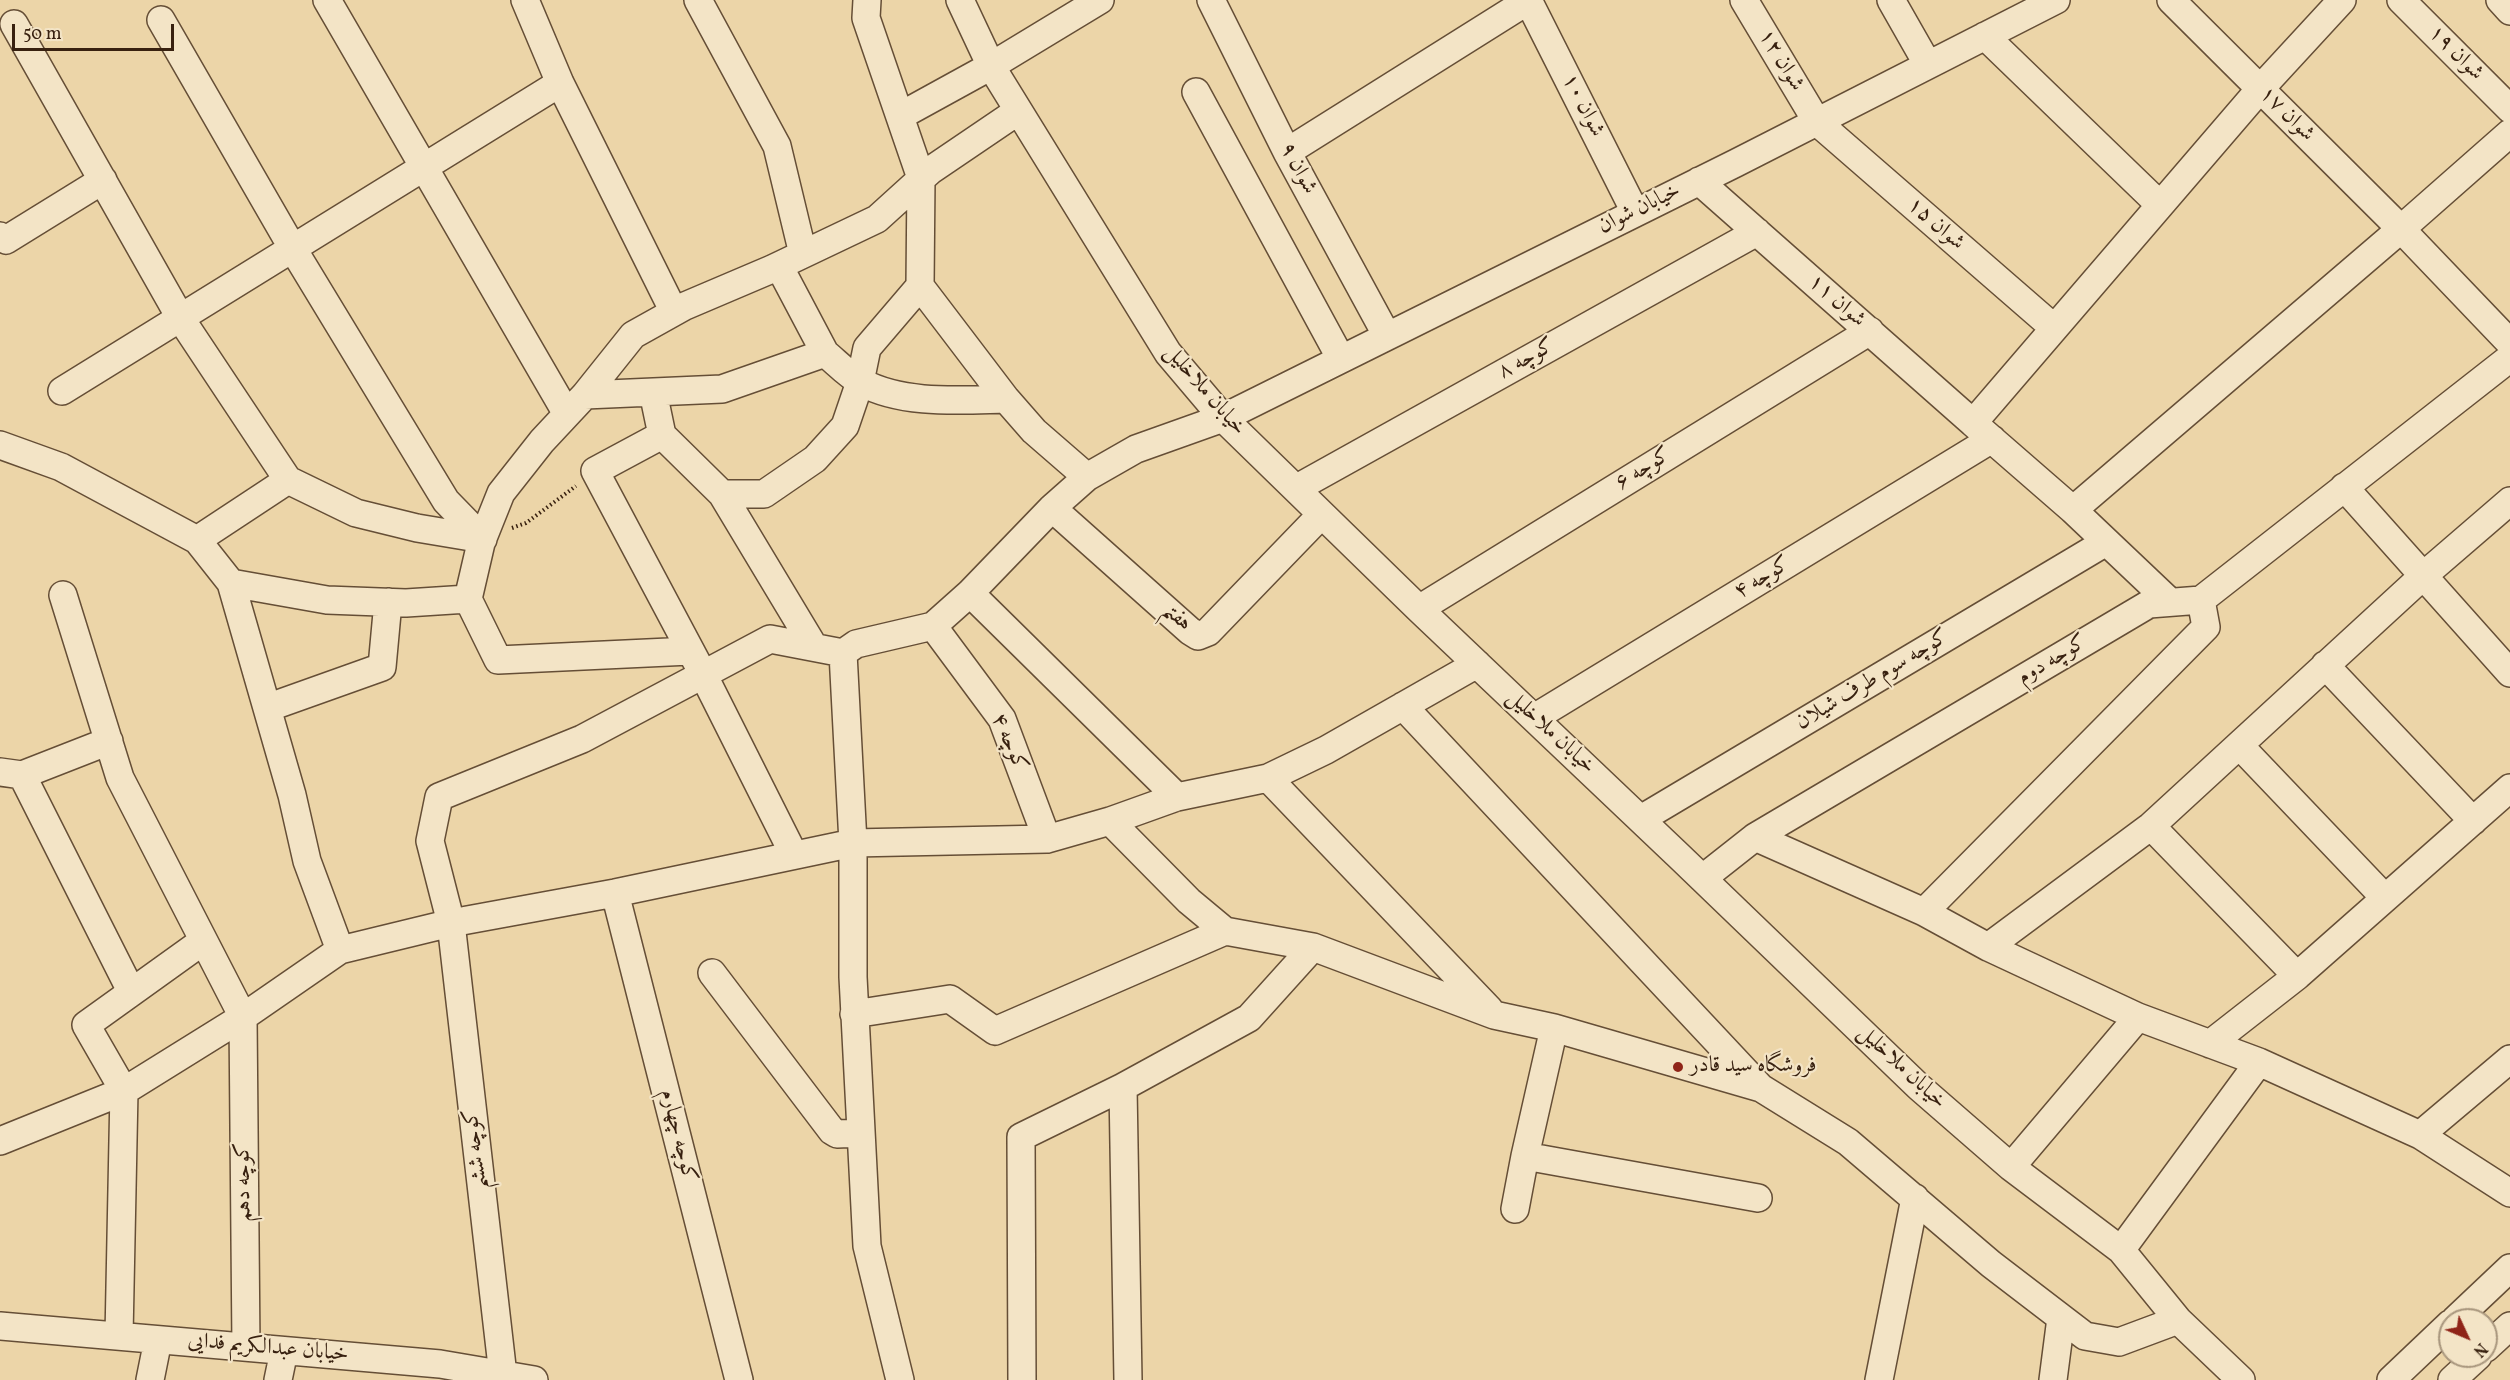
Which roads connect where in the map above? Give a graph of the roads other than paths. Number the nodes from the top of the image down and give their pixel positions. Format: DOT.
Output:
graph roads {
  1 [pos="327,0"];
  2 [pos="525,0"];
  3 [pos="698,0"];
  4 [pos="867,0"];
  5 [pos="960,0"];
  6 [pos="1100,0"];
  7 [pos="1211,0"];
  8 [pos="1529,0"];
  9 [pos="1744,0"];
  10 [pos="1891,0"];
  11 [pos="2056,0"];
  12 [pos="2171,0"];
  13 [pos="2342,0"];
  14 [pos="2401,0"];
  15 [pos="2500,0"];
  16 [pos="2510,11"];
  17 [pos="161,20"];
  18 [pos="14,24"];
  19 [pos="1985,36"];
  20 [pos="1928,65"];
  21 [pos="991,66"];
  22 [pos="560,83"];
  23 [pos="2260,88"];
  24 [pos="1196,92"];
  25 [pos="2510,109"];
  26 [pos="1018,111"];
  27 [pos="900,117"];
  28 [pos="1817,122"];
  29 [pos="2510,133"];
  30 [pos="1287,152"];
  31 [pos="424,168"];
  32 [pos="921,178"];
  33 [pos="103,180"];
  34 [pos="1699,181"];
  35 [pos="2160,205"];
  36 [pos="1635,212"];
  37 [pos="2401,229"];
  38 [pos="1757,232"];
  39 [pos="0,236"];
  40 [pos="293,249"];
  41 [pos="803,254"];
  42 [pos="779,266"];
  43 [pos="920,286"];
  44 [pos="674,312"];
  45 [pos="182,319"];
  46 [pos="2054,328"];
  47 [pos="1870,332"];
  48 [pos="1387,336"];
  49 [pos="2510,343"];
  50 [pos="825,353"];
  51 [pos="2510,358"];
  52 [pos="1341,359"];
  53 [pos="860,382"];
  54 [pos="62,391"];
  55 [pos="653,392"];
  56 [pos="1006,399"];
  57 [pos="576,405"];
  58 [pos="1223,418"];
  59 [pos="1983,431"];
  60 [pos="662,435"];
  61 [pos="0,445"];
  62 [pos="1087,477"];
  63 [pos="288,480"];
  64 [pos="2344,487"];
  65 [pos="1297,488"];
  66 [pos="722,495"];
  67 [pos="2510,501"];
  68 [pos="1052,508"];
  69 [pos="2073,510"];
  70 [pos="1321,515"];
  71 [pos="483,539"];
  72 [pos="197,540"];
  73 [pos="2106,542"];
  74 [pos="2423,576"];
  75 [pos="231,582"];
  76 [pos="970,593"];
  77 [pos="63,595"];
  78 [pos="468,599"];
  79 [pos="2201,600"];
  80 [pos="388,602"];
  81 [pos="2170,602"];
  82 [pos="1419,609"];
  83 [pos="933,626"];
  84 [pos="814,647"];
  85 [pos="843,652"];
  86 [pos="697,663"];
  87 [pos="1477,664"];
  88 [pos="2325,665"];
  89 [pos="2510,673"];
  90 [pos="1403,706"];
  91 [pos="267,708"];
  92 [pos="1534,718"];
  93 [pos="109,741"];
  94 [pos="2240,745"];
  95 [pos="11,774"];
  96 [pos="1268,778"];
  97 [pos="2510,788"];
  98 [pos="1177,797"];
  99 [pos="1641,819"];
  100 [pos="1110,821"];
  101 [pos="2473,821"];
  102 [pos="2151,826"];
  103 [pos="1755,837"];
  104 [pos="1047,839"];
  105 [pos="853,843"];
  106 [pos="794,855"];
  107 [pos="1703,878"];
  108 [pos="615,892"];
  109 [pos="2385,898"];
  110 [pos="1924,912"];
  111 [pos="451,923"];
  112 [pos="1225,931"];
  113 [pos="203,941"];
  114 [pos="1312,947"];
  115 [pos="1988,947"];
  116 [pos="340,950"];
  117 [pos="712,973"];
  118 [pos="2297,976"];
  119 [pos="131,991"];
  120 [pos="854,1014"];
  121 [pos="1494,1015"];
  122 [pos="243,1017"];
  123 [pos="2138,1017"];
  124 [pos="1554,1028"];
  125 [pos="2210,1044"];
  126 [pos="2510,1059"];
  127 [pos="2259,1062"];
  128 [pos="1123,1087"];
  129 [pos="1761,1088"];
  130 [pos="124,1091"];
  131 [pos="861,1133"];
  132 [pos="2420,1135"];
  133 [pos="1,1143"];
  134 [pos="1524,1156"];
  135 [pos="2011,1167"];
  136 [pos="2510,1193"];
  137 [pos="1758,1198"];
  138 [pos="1915,1198"];
  139 [pos="1515,1209"];
  140 [pos="2121,1250"];
  141 [pos="2510,1268"];
  142 [pos="2468,1308"];
  143 [pos="2061,1318"];
  144 [pos="2178,1320"];
  145 [pos="0,1326"];
  146 [pos="2510,1326"];
  147 [pos="0,1332"];
  148 [pos="2438,1335"];
  149 [pos="119,1336"];
  150 [pos="2498,1337"];
  151 [pos="158,1340"];
  152 [pos="246,1347"];
  153 [pos="284,1351"];
  154 [pos="2464,1368"];
  155 [pos="438,1372"];
  156 [pos="503,1375"];
  157 [pos="150,1380"];
  158 [pos="278,1380"];
  159 [pos="534,1380"];
  160 [pos="739,1380"];
  161 [pos="900,1380"];
  162 [pos="1022,1380"];
  163 [pos="1128,1380"];
  164 [pos="1879,1380"];
  165 [pos="2053,1380"];
  166 [pos="2241,1380"];
  167 [pos="2391,1380"];
  168 [pos="2451,1380"];
  1 -- 31 [label="street"];
  2 -- 22 [label="street"];
  3 -- 41 [label="street"];
  4 -- 27 [label="street"];
  5 -- 21 [label="street, خیابان ملاخلیل"];
  6 -- 21 [label="street"];
  7 -- 30 [label="street, شوان ۹"];
  8 -- 30 [label="street"];
  8 -- 36 [label="street, شوان ۱۰"];
  9 -- 28 [label="street, شوان ۱۲"];
  10 -- 20 [label="street"];
  11 -- 19 [label="street, خیابان شوان"];
  12 -- 23 [label="street, شوان ۱۷"];
  13 -- 23 [label="street, کوچه ۴"];
  14 -- 25 [label="street, شوان ۱۹"];
  15 -- 16 [label="street"];
  17 -- 40 [label="street"];
  18 -- 33 [label="street"];
  19 -- 20 [label="street, خیابان شوان"];
  19 -- 35 [label="street"];
  20 -- 28 [label="street, خیابان شوان"];
  21 -- 26 [label="street, خیابان ملاخلیل"];
  21 -- 27 [label="street"];
  22 -- 31 [label="street"];
  22 -- 44 [label="street"];
  23 -- 35 [label="street, کوچه ۴"];
  23 -- 37 [label="street, شوان ۱۷"];
  24 -- 52 [label="street"];
  26 -- 32 [label="street"];
  26 -- 58 [label="street, خیابان ملاخلیل"];
  27 -- 32 [label="street"];
  28 -- 34 [label="street, خیابان شوان"];
  28 -- 46 [label="street, شوان ۱۵"];
  29 -- 37 [label="street"];
  30 -- 48 [label="street, شوان ۹"];
  31 -- 40 [label="street"];
  31 -- 57 [label="street"];
  32 -- 41 [label="street"];
  32 -- 43 [label="street"];
  33 -- 39 [label="street"];
  33 -- 45 [label="street"];
  34 -- 36 [label="street, خیابان شوان"];
  34 -- 38 [label="street, شوان ۱۱"];
  35 -- 46 [label="street, کوچه ۴"];
  36 -- 48 [label="street, خیابان شوان"];
  37 -- 49 [label="street, شوان ۱۷"];
  37 -- 69 [label="street"];
  38 -- 47 [label="street, شوان ۱۱"];
  38 -- 65 [label="street, کوچه ۸"];
  40 -- 45 [label="street"];
  40 -- 71 [label="street"];
  41 -- 42 [label="street"];
  42 -- 44 [label="street"];
  42 -- 50 [label="street"];
  43 -- 53 [label="street"];
  43 -- 56 [label="street"];
  44 -- 57 [label="street"];
  45 -- 54 [label="street"];
  45 -- 63 [label="street"];
  46 -- 59 [label="street, کوچه ۴"];
  47 -- 59 [label="street, شوان ۱۱"];
  47 -- 82 [label="street, کوچه ۶"];
  48 -- 52 [label="street, خیابان شوان"];
  50 -- 53 [label="street"];
  50 -- 55 [label="street"];
  51 -- 64 [label="street"];
  52 -- 58 [label="street, خیابان شوان"];
  53 -- 56 [label="street"];
  53 -- 66 [label="street"];
  55 -- 57 [label="street"];
  55 -- 60 [label="street"];
  56 -- 62 [label="street"];
  57 -- 71 [label="street"];
  58 -- 62 [label="street, خیابان شوان"];
  58 -- 65 [label="street, خیابان ملاخلیل"];
  59 -- 69 [label="street, شوان ۱۱"];
  59 -- 92 [label="street, کوچه ۴"];
  60 -- 66 [label="street"];
  60 -- 86 [label="street"];
  61 -- 72 [label="street"];
  62 -- 68 [label="street, خیابان شوان"];
  63 -- 71 [label="street"];
  63 -- 72 [label="street"];
  64 -- 74 [label="street"];
  64 -- 79 [label="street"];
  65 -- 70 [label="street, خیابان ملاخلیل"];
  66 -- 84 [label="street"];
  67 -- 74 [label="street"];
  68 -- 70 [label="street, هفتم"];
  68 -- 76 [label="street, خیابان شوان"];
  69 -- 73 [label="street, شوان ۱۱"];
  70 -- 82 [label="street, خیابان ملاخلیل"];
  71 -- 78 [label="street"];
  72 -- 75 [label="street"];
  73 -- 81 [label="street, شوان ۱۱"];
  73 -- 99 [label="street, کوچه سوم طرف شیلان"];
  74 -- 88 [label="street"];
  74 -- 89 [label="street"];
  75 -- 80 [label="street"];
  75 -- 91 [label="street"];
  76 -- 83 [label="street, خیابان شوان"];
  76 -- 98 [label="street"];
  77 -- 93 [label="street"];
  78 -- 80 [label="street"];
  78 -- 86 [label="street"];
  79 -- 81 [label="street, کوچه دوم"];
  79 -- 110 [label="street"];
  80 -- 91 [label="street"];
  81 -- 103 [label="street, کوچه دوم"];
  82 -- 87 [label="street, خیابان ملاخلیل"];
  83 -- 85 [label="street"];
  83 -- 104 [label="street, کوچه ۴"];
  84 -- 85 [label="street"];
  84 -- 86 [label="street"];
  85 -- 105 [label="street"];
  86 -- 106 [label="street"];
  86 -- 111 [label="street, کوچه ششم"];
  87 -- 90 [label="street"];
  87 -- 92 [label="street, خیابان ملاخلیل"];
  88 -- 94 [label="street"];
  88 -- 101 [label="street"];
  90 -- 96 [label="street"];
  90 -- 129 [label="street"];
  91 -- 116 [label="street"];
  92 -- 99 [label="street, خیابان ملاخلیل"];
  93 -- 95 [label="street"];
  93 -- 113 [label="street"];
  94 -- 102 [label="street"];
  94 -- 109 [label="street"];
  95 -- 119 [label="street"];
  96 -- 98 [label="street"];
  96 -- 121 [label="street"];
  97 -- 101 [label="street"];
  98 -- 100 [label="street"];
  99 -- 107 [label="street, خیابان ملاخلیل"];
  100 -- 104 [label="street"];
  100 -- 112 [label="street"];
  101 -- 109 [label="street"];
  102 -- 115 [label="street"];
  102 -- 118 [label="street"];
  103 -- 107 [label="street, کوچه دوم"];
  103 -- 110 [label="street"];
  104 -- 105 [label="street"];
  105 -- 106 [label="street"];
  105 -- 120 [label="street"];
  106 -- 108 [label="street"];
  107 -- 135 [label="street, خیابان ملاخلیل"];
  108 -- 111 [label="street"];
  108 -- 160 [label="street, کوچه چهارم"];
  109 -- 118 [label="street"];
  110 -- 115 [label="street"];
  111 -- 116 [label="street"];
  111 -- 156 [label="street, کوچه ششم"];
  112 -- 114 [label="street"];
  112 -- 120 [label="street"];
  113 -- 119 [label="street"];
  113 -- 122 [label="street"];
  114 -- 121 [label="street"];
  114 -- 128 [label="street"];
  115 -- 123 [label="street"];
  116 -- 122 [label="street"];
  117 -- 131 [label="street"];
  118 -- 125 [label="street"];
  119 -- 130 [label="street"];
  120 -- 131 [label="street"];
  121 -- 124 [label="street"];
  122 -- 130 [label="street"];
  122 -- 152 [label="street, کوچه دهم"];
  123 -- 125 [label="street"];
  123 -- 135 [label="street"];
  124 -- 129 [label="street"];
  124 -- 134 [label="street"];
  125 -- 127 [label="street"];
  126 -- 132 [label="street"];
  127 -- 132 [label="street"];
  127 -- 140 [label="street"];
  128 -- 162 [label="street"];
  128 -- 163 [label="street"];
  129 -- 138 [label="street"];
  130 -- 133 [label="street"];
  130 -- 149 [label="street"];
  131 -- 161 [label="street"];
  132 -- 136 [label="street"];
  134 -- 137 [label="street"];
  134 -- 139 [label="street"];
  135 -- 140 [label="street, خیابان ملاخلیل"];
  138 -- 143 [label="street"];
  138 -- 164 [label="street"];
  140 -- 144 [label="street, خیابان ملاخلیل"];
  141 -- 142 [label="street"];
  143 -- 144 [label="street"];
  143 -- 165 [label="street"];
  144 -- 166 [label="street, خیابان ملاخلیل"];
  145 -- 147 [label="street"];
  145 -- 149 [label="street, خیابان عبدالکریم فدایی"];
  146 -- 150 [label="street"];
  148 -- 167 [label="street"];
  149 -- 151 [label="street, خیابان عبدالکریم فدایی"];
  151 -- 152 [label="street, خیابان عبدالکریم فدایی"];
  151 -- 157 [label="street"];
  152 -- 153 [label="street, خیابان عبدالکریم فدایی"];
  153 -- 155 [label="street, خیابان عبدالکریم فدایی"];
  153 -- 158 [label="street"];
  154 -- 168 [label="street"];
  155 -- 156 [label="street, خیابان عبدالکریم فدایی"];
  156 -- 159 [label="street, خیابان عبدالکریم فدایی"];
}
